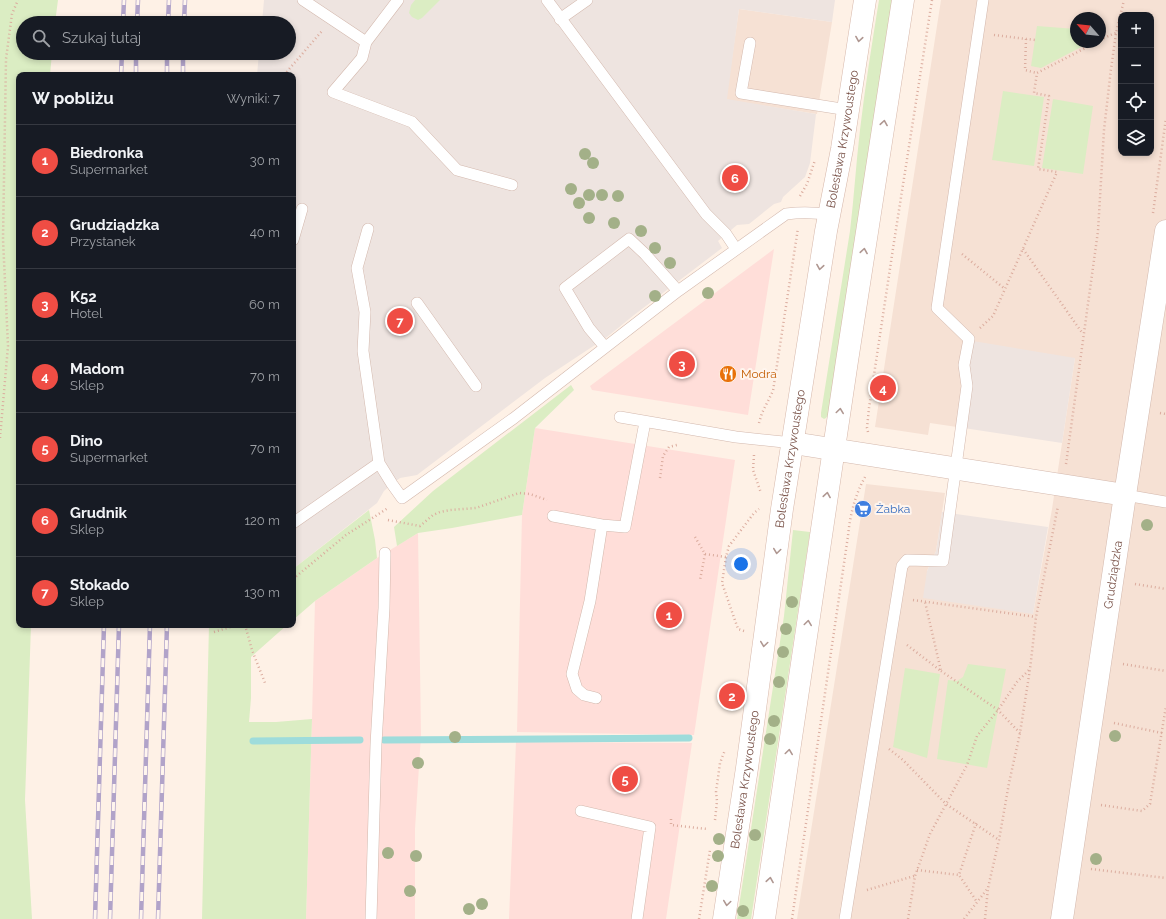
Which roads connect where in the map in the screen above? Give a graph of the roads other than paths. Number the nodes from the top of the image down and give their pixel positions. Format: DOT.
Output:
graph roads {
  1 [pos="303,0"];
  2 [pos="398,0"];
  3 [pos="547,0"];
  4 [pos="587,0"];
  5 [pos="865,0"];
  6 [pos="903,0"];
  7 [pos="984,0"];
  8 [pos="560,19"];
  9 [pos="366,42"];
  10 [pos="750,43"];
  11 [pos="848,110"];
  12 [pos="512,185"];
  13 [pos="302,209"];
  14 [pos="829,215"];
  15 [pos="1159,226"];
  16 [pos="368,229"];
  17 [pos="296,230"];
  18 [pos="736,249"];
  19 [pos="678,291"];
  20 [pos="417,303"];
  21 [pos="605,347"];
  22 [pos="476,386"];
  23 [pos="620,417"];
  24 [pos="645,422"];
  25 [pos="793,443"];
  26 [pos="834,449"];
  27 [pos="379,463"];
  28 [pos="955,469"];
  29 [pos="1125,495"];
  30 [pos="1166,502"];
  31 [pos="553,516"];
  32 [pos="296,521"];
  33 [pos="602,525"];
  34 [pos="385,553"];
  35 [pos="596,698"];
  36 [pos="581,811"];
  37 [pos="371,919"];
  38 [pos="637,919"];
  39 [pos="724,919"];
  40 [pos="764,919"];
  41 [pos="845,919"];
  42 [pos="1062,919"];
  1 -- 9 [label="lane"];
  2 -- 9 [label="lane"];
  3 -- 8 [label="lane"];
  4 -- 8 [label="lane"];
  5 -- 11 [label="main road, Bolesława Krzywoustego, one-way"];
  26 -- 6 [label="main road, one-way"];
  7 -- 28 [label="lane"];
  8 -- 18 [label="lane"];
  9 -- 12 [label="lane"];
  10 -- 11 [label="lane"];
  11 -- 14 [label="main road, Bolesława Krzywoustego"];
  13 -- 17 [label="lane"];
  14 -- 18 [label="lane"];
  14 -- 25 [label="main road, Bolesława Krzywoustego, one-way"];
  15 -- 29 [label="main road, Grudziądzka"];
  16 -- 27 [label="lane"];
  18 -- 19 [label="lane"];
  19 -- 21 [label="lane"];
  19 -- 21 [label="lane"];
  20 -- 22 [label="lane"];
  21 -- 27 [label="lane"];
  23 -- 24 [label="lane"];
  24 -- 25 [label="lane"];
  24 -- 33 [label="lane"];
  25 -- 26 [label="main road"];
  25 -- 39 [label="main road, Bolesława Krzywoustego, one-way"];
  26 -- 28 [label="main road"];
  40 -- 26 [label="main road, one-way"];
  27 -- 32 [label="lane"];
  28 -- 29 [label="main road"];
  28 -- 41 [label="lane"];
  29 -- 30 [label="lane"];
  29 -- 42 [label="main road, Grudziądzka"];
  31 -- 33 [label="lane"];
  33 -- 35 [label="lane"];
  34 -- 37 [label="lane"];
  36 -- 38 [label="lane"];
}
